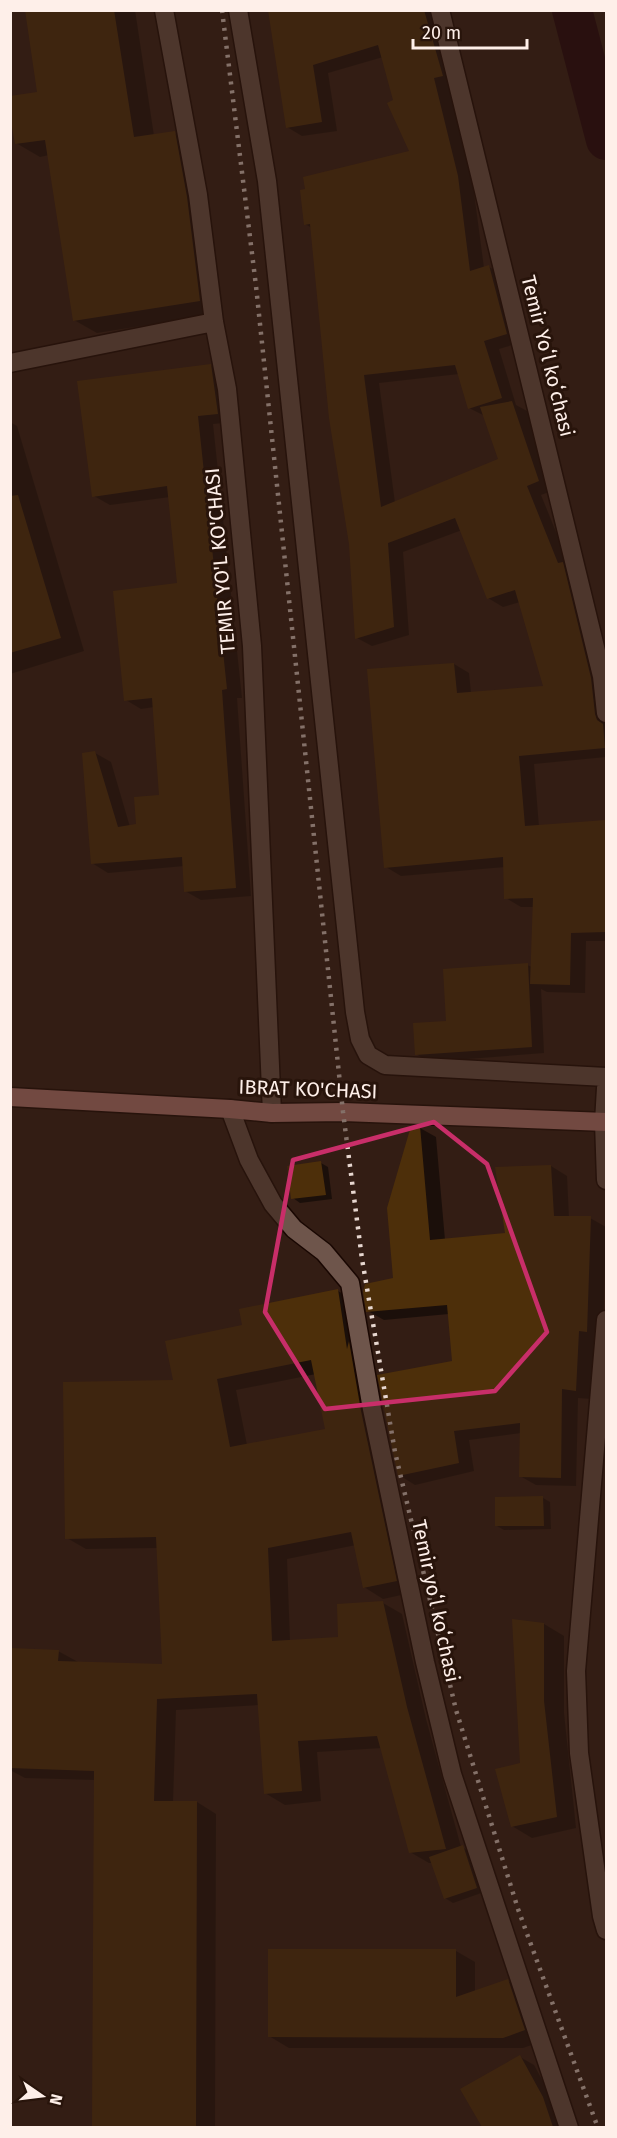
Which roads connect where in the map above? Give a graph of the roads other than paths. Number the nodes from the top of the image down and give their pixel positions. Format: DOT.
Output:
graph roads {
  1 [pos="164,10"];
  2 [pos="238,10"];
  3 [pos="440,10"];
  4 [pos="214,322"];
  5 [pos="10,363"];
  6 [pos="606,713"];
  7 [pos="606,1077"];
  8 [pos="606,1088"];
  9 [pos="10,1097"];
  10 [pos="230,1109"];
  11 [pos="272,1113"];
  12 [pos="605,1122"];
  13 [pos="606,1180"];
  14 [pos="606,1320"];
  15 [pos="606,1930"];
  16 [pos="568,2127"];
  1 -- 4 [label="street, TEMIR YO'L KO'CHASI"];
  2 -- 7 [label="street"];
  3 -- 6 [label="street, Temir Yoʻl koʻchasi"];
  4 -- 5 [label="street"];
  4 -- 11 [label="street, TEMIR YO'L KO'CHASI"];
  8 -- 12 [label="street"];
  9 -- 10 [label="main road, IBRAT KO'CHASI"];
  10 -- 11 [label="main road, IBRAT KO'CHASI"];
  10 -- 16 [label="street, Temir yoʻl koʻchasi"];
  11 -- 12 [label="main road, IBRAT KO'CHASI"];
  12 -- 13 [label="street"];
  14 -- 15 [label="street"];
}
